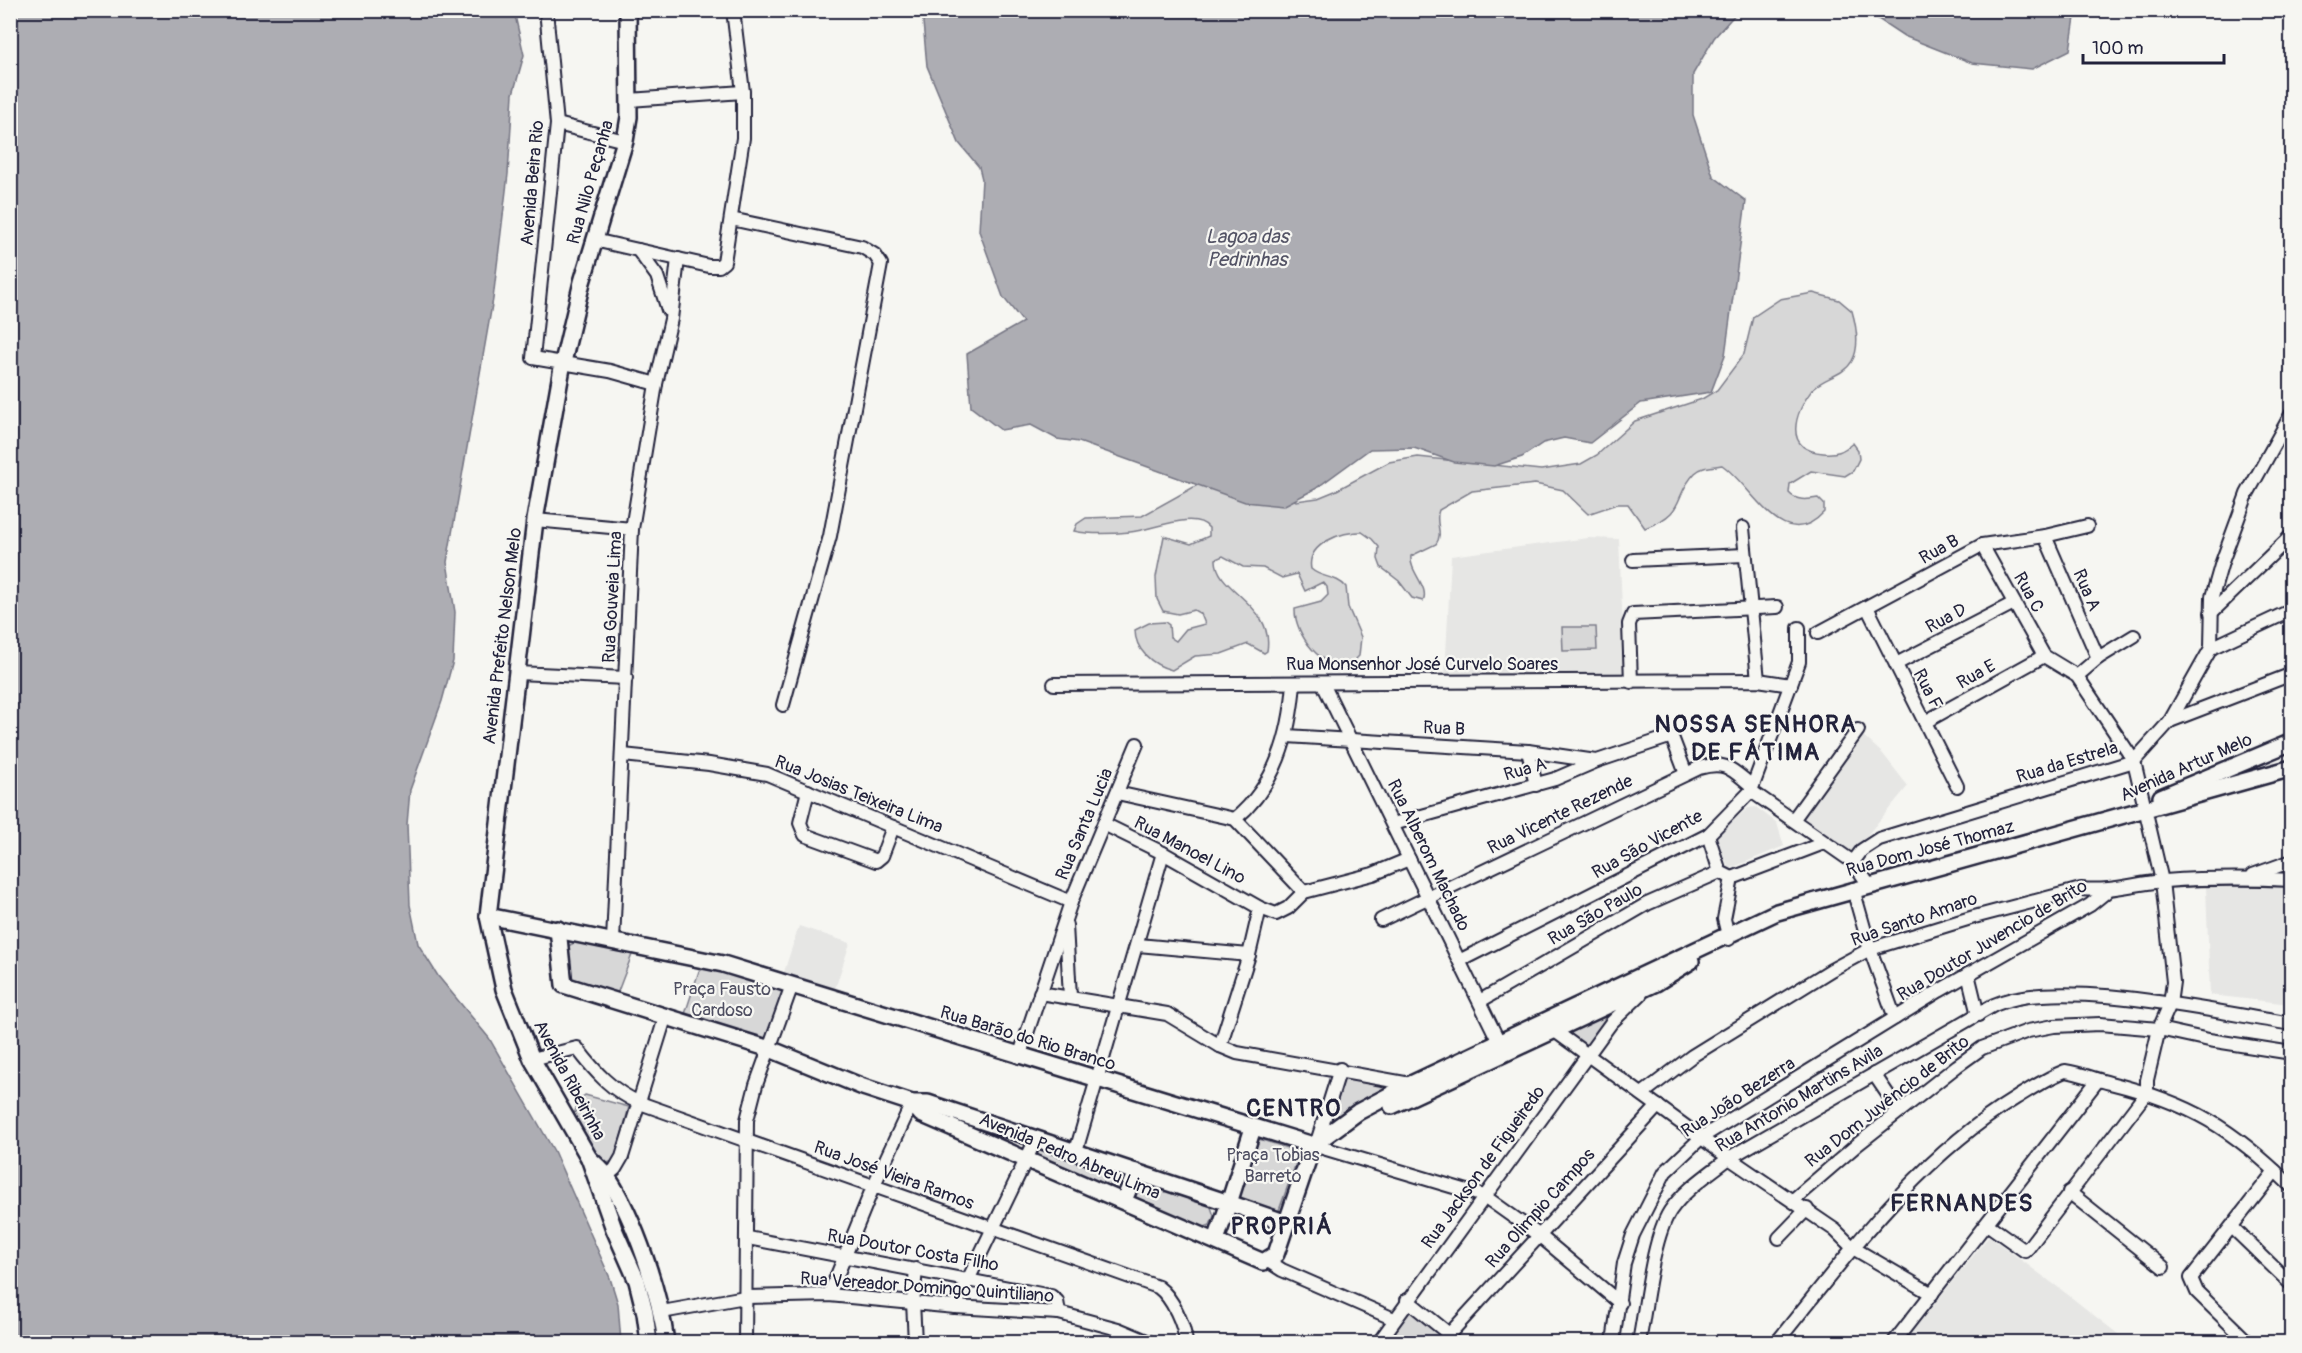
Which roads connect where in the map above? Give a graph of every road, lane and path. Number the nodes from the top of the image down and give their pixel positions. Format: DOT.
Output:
graph roads {
  1 [pos="546,10"];
  2 [pos="628,10"];
  3 [pos="733,10"];
  4 [pos="743,92"];
  5 [pos="629,100"];
  6 [pos="557,124"];
  7 [pos="625,141"];
  8 [pos="731,219"];
  9 [pos="594,240"];
  10 [pos="638,250"];
  11 [pos="678,259"];
  12 [pos="670,320"];
  13 [pos="563,362"];
  14 [pos="656,384"];
  15 [pos="2292,413"];
  16 [pos="535,520"];
  17 [pos="2087,526"];
  18 [pos="1743,528"];
  19 [pos="632,529"];
  20 [pos="2045,536"];
  21 [pos="2292,536"];
  22 [pos="1982,545"];
  23 [pos="1745,555"];
  24 [pos="1633,560"];
  25 [pos="2014,603"];
  26 [pos="1777,608"];
  27 [pos="1753,609"];
  28 [pos="1868,609"];
  29 [pos="2292,610"];
  30 [pos="2211,613"];
  31 [pos="1799,628"];
  32 [pos="1818,633"];
  33 [pos="2134,636"];
  34 [pos="2211,648"];
  35 [pos="2044,656"];
  36 [pos="2098,658"];
  37 [pos="1896,664"];
  38 [pos="517,673"];
  39 [pos="2292,674"];
  40 [pos="2077,676"];
  41 [pos="626,678"];
  42 [pos="1758,680"];
  43 [pos="1631,681"];
  44 [pos="1294,683"];
  45 [pos="1053,684"];
  46 [pos="1323,684"];
  47 [pos="1791,685"];
  48 [pos="783,705"];
  49 [pos="2170,720"];
  50 [pos="1925,723"];
  51 [pos="1858,730"];
  52 [pos="1287,736"];
  53 [pos="1352,740"];
  54 [pos="2292,742"];
  55 [pos="1137,744"];
  56 [pos="1527,751"];
  57 [pos="623,755"];
  58 [pos="1598,761"];
  59 [pos="2134,761"];
  60 [pos="2292,768"];
  61 [pos="1686,774"];
  62 [pos="1536,785"];
  63 [pos="1957,786"];
  64 [pos="1751,788"];
  65 [pos="808,791"];
  66 [pos="1117,793"];
  67 [pos="2145,808"];
  68 [pos="2120,816"];
  69 [pos="1235,819"];
  70 [pos="1792,820"];
  71 [pos="1104,824"];
  72 [pos="1393,824"];
  73 [pos="893,827"];
  74 [pos="1708,835"];
  75 [pos="1824,843"];
  76 [pos="1163,854"];
  77 [pos="1409,859"];
  78 [pos="2292,861"];
  79 [pos="1853,862"];
  80 [pos="1720,872"];
  81 [pos="1732,878"];
  82 [pos="2246,878"];
  83 [pos="2292,880"];
  84 [pos="2162,881"];
  85 [pos="1869,885"];
  86 [pos="1853,889"];
  87 [pos="1304,892"];
  88 [pos="2106,892"];
  89 [pos="1429,897"];
  90 [pos="1071,902"];
  91 [pos="1260,908"];
  92 [pos="488,916"];
  93 [pos="1065,918"];
  94 [pos="1381,920"];
  95 [pos="558,928"];
  96 [pos="1728,936"];
  97 [pos="613,941"];
  98 [pos="1138,945"];
  99 [pos="1870,949"];
  100 [pos="1249,955"];
  101 [pos="1461,960"];
  102 [pos="1968,974"];
  103 [pos="1656,982"];
  104 [pos="792,985"];
  105 [pos="1040,993"];
  106 [pos="1613,996"];
  107 [pos="1070,997"];
  108 [pos="1480,1001"];
  109 [pos="2170,1004"];
  110 [pos="1120,1005"];
  111 [pos="1978,1015"];
  112 [pos="665,1018"];
  113 [pos="1895,1018"];
  114 [pos="2292,1024"];
  115 [pos="1548,1026"];
  116 [pos="2159,1029"];
  117 [pos="1499,1042"];
  118 [pos="1220,1046"];
  119 [pos="770,1049"];
  120 [pos="2292,1053"];
  121 [pos="1588,1056"];
  122 [pos="1019,1057"];
  123 [pos="532,1059"];
  124 [pos="1340,1070"];
  125 [pos="1874,1074"];
  126 [pos="1097,1080"];
  127 [pos="2098,1080"];
  128 [pos="1419,1087"];
  129 [pos="2147,1092"];
  130 [pos="1642,1094"];
  131 [pos="640,1103"];
  132 [pos="912,1103"];
  133 [pos="1658,1106"];
  134 [pos="1899,1111"];
  135 [pos="1253,1128"];
  136 [pos="1702,1137"];
  137 [pos="1036,1138"];
  138 [pos="748,1141"];
  139 [pos="1315,1144"];
  140 [pos="1076,1151"];
  141 [pos="1729,1158"];
  142 [pos="1027,1159"];
  143 [pos="2275,1171"];
  144 [pos="1136,1172"];
  145 [pos="602,1180"];
  146 [pos="873,1186"];
  147 [pos="2292,1187"];
  148 [pos="2069,1192"];
  149 [pos="1484,1196"];
  150 [pos="1124,1200"];
  151 [pos="1793,1200"];
  152 [pos="1229,1203"];
  153 [pos="1807,1209"];
  154 [pos="1287,1222"];
  155 [pos="1987,1224"];
  156 [pos="2232,1227"];
  157 [pos="993,1230"];
  158 [pos="1540,1236"];
  159 [pos="748,1238"];
  160 [pos="1779,1238"];
  161 [pos="1216,1240"];
  162 [pos="1852,1248"];
  163 [pos="847,1257"];
  164 [pos="1268,1261"];
  165 [pos="2163,1267"];
  166 [pos="916,1269"];
  167 [pos="969,1279"];
  168 [pos="2292,1285"];
  169 [pos="1932,1294"];
  170 [pos="829,1295"];
  171 [pos="745,1297"];
  172 [pos="1407,1300"];
  173 [pos="913,1302"];
  174 [pos="1620,1303"];
  175 [pos="955,1307"];
  176 [pos="662,1312"];
  177 [pos="1059,1313"];
  178 [pos="1394,1319"];
  179 [pos="1445,1338"];
  180 [pos="649,1342"];
  181 [pos="666,1342"];
  182 [pos="745,1342"];
  183 [pos="915,1342"];
  184 [pos="1149,1342"];
  185 [pos="1186,1342"];
  186 [pos="1379,1342"];
  187 [pos="1613,1342"];
  188 [pos="1639,1342"];
  189 [pos="1777,1342"];
  190 [pos="1894,1342"];
  191 [pos="2247,1342"];
  1 -- 6 [label="street, Avenida Beira Rio"];
  2 -- 5 [label="main road, Rua Nilo Peçanha"];
  3 -- 4 [label="street"];
  4 -- 5 [label="street"];
  4 -- 8 [label="street"];
  5 -- 7 [label="main road, Rua Nilo Peçanha"];
  6 -- 7 [label="street"];
  6 -- 13 [label="street, Avenida Beira Rio"];
  7 -- 9 [label="main road, Rua Nilo Peçanha"];
  8 -- 11 [label="street"];
  8 -- 48 [label="street"];
  9 -- 10 [label="street"];
  9 -- 13 [label="main road, Rua Nilo Peçanha"];
  10 -- 11 [label="street"];
  10 -- 12 [label="street"];
  11 -- 12 [label="street, Rua Gouveia Lima"];
  12 -- 14 [label="street, Rua Gouveia Lima"];
  13 -- 14 [label="street"];
  13 -- 16 [label="main road, Avenida Prefeito Nelson Melo"];
  14 -- 19 [label="street, Rua Gouveia Lima"];
  15 -- 30 [label="street, Rua da Estrela"];
  16 -- 19 [label="street"];
  16 -- 38 [label="main road, Avenida Prefeito Nelson Melo"];
  17 -- 20 [label="street, Rua B"];
  18 -- 23 [label="street"];
  19 -- 41 [label="street, Rua Gouveia Lima"];
  20 -- 22 [label="street, Rua B"];
  20 -- 36 [label="street, Rua A"];
  21 -- 30 [label="street"];
  22 -- 25 [label="street, Rua C"];
  22 -- 28 [label="street, Rua B"];
  23 -- 24 [label="street"];
  23 -- 27 [label="street"];
  25 -- 35 [label="street, Rua C"];
  25 -- 37 [label="street, Rua D"];
  26 -- 27 [label="street"];
  27 -- 42 [label="street"];
  27 -- 43 [label="street"];
  28 -- 32 [label="street, Rua B"];
  28 -- 37 [label="street, Rua F"];
  29 -- 34 [label="street"];
  30 -- 34 [label="street, Rua da Estrela"];
  31 -- 47 [label="street, Rua São Vicente"];
  33 -- 36 [label="street"];
  34 -- 49 [label="street, Rua da Estrela"];
  35 -- 40 [label="street"];
  35 -- 50 [label="street, Rua E"];
  36 -- 40 [label="street"];
  37 -- 50 [label="street, Rua F"];
  38 -- 41 [label="street"];
  38 -- 92 [label="main road, Avenida Prefeito Nelson Melo"];
  39 -- 49 [label="street"];
  40 -- 59 [label="street"];
  41 -- 57 [label="street, Rua Gouveia Lima"];
  42 -- 43 [label="street, Rua Monsenhor José Curvelo Soares"];
  42 -- 47 [label="street, Rua Monsenhor José Curvelo Soares"];
  43 -- 46 [label="street, Rua Monsenhor José Curvelo Soares"];
  44 -- 45 [label="street, Rua Monsenhor José Curvelo Soares"];
  44 -- 46 [label="street, Rua Monsenhor José Curvelo Soares"];
  44 -- 52 [label="street"];
  46 -- 53 [label="street, Rua Alberom Machado"];
  47 -- 64 [label="street, Rua São Vicente"];
  49 -- 59 [label="street, Rua da Estrela"];
  50 -- 63 [label="street, Rua F"];
  51 -- 70 [label="street"];
  52 -- 53 [label="street, Rua B"];
  52 -- 69 [label="street"];
  53 -- 56 [label="street, Rua B"];
  53 -- 72 [label="street, Rua Alberom Machado"];
  54 -- 67 [label="main road, Avenida Artur Melo"];
  55 -- 66 [label="street, Rua Santa Lucia"];
  56 -- 58 [label="street, Rua B"];
  56 -- 62 [label="street"];
  57 -- 65 [label="street, Rua Josias Teixeira Lima"];
  57 -- 97 [label="street, Rua Gouveia Lima"];
  58 -- 61 [label="street, Rua A"];
  58 -- 62 [label="street, Rua A"];
  59 -- 67 [label="street"];
  59 -- 79 [label="street, Rua da Estrela"];
  60 -- 67 [label="main road, Avenida Artur Melo"];
  61 -- 64 [label="street, Rua Vicente Rezende"];
  61 -- 89 [label="street, Rua Vicente Rezende"];
  62 -- 72 [label="street, Rua A"];
  64 -- 70 [label="street"];
  64 -- 74 [label="street, Rua São Vicente"];
  65 -- 73 [label="street, Rua Josias Teixeira Lima"];
  65 -- 73 [label="street"];
  66 -- 69 [label="street"];
  66 -- 71 [label="street, Rua Santa Lucia"];
  67 -- 68 [label="main road, Avenida Artur Melo"];
  67 -- 84 [label="street"];
  68 -- 85 [label="main road, Rua Dom José Thomaz"];
  69 -- 87 [label="street"];
  70 -- 75 [label="street"];
  71 -- 76 [label="street, Rua Manoel Lino"];
  71 -- 90 [label="street, Rua Santa Lucia"];
  72 -- 77 [label="street, Rua Alberom Machado"];
  73 -- 90 [label="street, Rua Josias Teixeira Lima"];
  74 -- 80 [label="street"];
  74 -- 101 [label="street, Rua São Vicente"];
  75 -- 79 [label="street"];
  75 -- 81 [label="street"];
  76 -- 91 [label="street, Rua Manoel Lino"];
  76 -- 98 [label="street"];
  77 -- 87 [label="street"];
  77 -- 89 [label="street, Rua Alberom Machado"];
  78 -- 82 [label="street"];
  79 -- 85 [label="street"];
  80 -- 81 [label="street"];
  80 -- 108 [label="street, Rua São Paulo"];
  81 -- 96 [label="street"];
  82 -- 83 [label="street"];
  82 -- 84 [label="street, Rua Santo Amaro"];
  84 -- 88 [label="street, Rua Santo Amaro"];
  84 -- 109 [label="street"];
  85 -- 86 [label="main road, Rua Dom José Thomaz"];
  86 -- 96 [label="main road, Rua Dom José Thomaz"];
  86 -- 99 [label="street"];
  87 -- 91 [label="street"];
  88 -- 99 [label="street, Rua Santo Amaro"];
  88 -- 102 [label="street, Rua Doutor Juvencio de Brito"];
  89 -- 94 [label="street, Rua Vicente Rezende"];
  89 -- 101 [label="street, Rua Alberom Machado"];
  90 -- 93 [label="street, Rua Santa Lucia"];
  91 -- 100 [label="street"];
  92 -- 95 [label="main road"];
  92 -- 123 [label="main road, Avenida Ribeirinha"];
  93 -- 105 [label="street, Rua Santa Lucia"];
  93 -- 107 [label="street"];
  95 -- 97 [label="main road"];
  95 -- 112 [label="main road"];
  96 -- 103 [label="main road"];
  96 -- 106 [label="main road"];
  97 -- 104 [label="main road"];
  98 -- 100 [label="street"];
  98 -- 110 [label="street"];
  99 -- 113 [label="street"];
  99 -- 130 [label="street, Rua Santo Amaro"];
  100 -- 118 [label="street"];
  101 -- 108 [label="street, Rua Alberom Machado"];
  102 -- 111 [label="street"];
  102 -- 113 [label="street, Rua Doutor Juvencio de Brito"];
  103 -- 106 [label="main road"];
  103 -- 121 [label="street, Rua Jackson de Figueiredo"];
  104 -- 119 [label="street"];
  104 -- 122 [label="main road, Rua Barão do Rio Branco"];
  105 -- 107 [label="street"];
  105 -- 122 [label="street, Rua Santa Lucia"];
  106 -- 115 [label="main road"];
  107 -- 110 [label="street"];
  108 -- 117 [label="street, Rua Alberom Machado"];
  109 -- 111 [label="street, Rua Antonio Martins Avila"];
  109 -- 114 [label="street, Rua Antonio Martins Avila"];
  109 -- 116 [label="street"];
  110 -- 118 [label="street"];
  110 -- 126 [label="street"];
  111 -- 125 [label="street, Rua Antonio Martins Avila"];
  112 -- 119 [label="main road"];
  112 -- 131 [label="street"];
  113 -- 136 [label="street, Rua João Bezerra"];
  115 -- 117 [label="main road"];
  115 -- 121 [label="street"];
  115 -- 128 [label="main road"];
  116 -- 120 [label="street, Rua Dom Juvêncio de Brito"];
  116 -- 129 [label="street"];
  116 -- 134 [label="street, Rua Dom Juvêncio de Brito"];
  117 -- 128 [label="main road"];
  118 -- 124 [label="street"];
  119 -- 132 [label="main road, Avenida Pedro Abreu Lima"];
  119 -- 138 [label="street"];
  121 -- 130 [label="street"];
  121 -- 149 [label="street, Rua Jackson de Figueiredo"];
  122 -- 126 [label="main road, Rua Barão do Rio Branco"];
  123 -- 131 [label="street, Rua José Vieira Ramos"];
  123 -- 145 [label="main road, Avenida Ribeirinha"];
  124 -- 128 [label="street"];
  124 -- 139 [label="street"];
  125 -- 134 [label="street"];
  125 -- 141 [label="street, Rua Antonio Martins Avila"];
  126 -- 135 [label="main road, Rua Barão do Rio Branco"];
  126 -- 140 [label="street"];
  127 -- 129 [label="street"];
  127 -- 155 [label="street"];
  127 -- 162 [label="street"];
  128 -- 139 [label="main road"];
  129 -- 143 [label="street"];
  129 -- 148 [label="street"];
  130 -- 133 [label="street"];
  131 -- 138 [label="street, Rua José Vieira Ramos"];
  131 -- 145 [label="street"];
  132 -- 137 [label="main road, Avenida Pedro Abreu Lima"];
  132 -- 142 [label="main road, Avenida Pedro Abreu Lima"];
  132 -- 146 [label="street"];
  133 -- 136 [label="street"];
  133 -- 158 [label="street, Rua Olimpio Campos"];
  134 -- 151 [label="street, Rua Dom Juvêncio de Brito"];
  135 -- 139 [label="main road"];
  135 -- 152 [label="main road"];
  136 -- 141 [label="street"];
  136 -- 174 [label="street, Rua João Bezerra"];
  137 -- 140 [label="main road, Avenida Pedro Abreu Lima"];
  137 -- 142 [label="street"];
  138 -- 146 [label="street, Rua José Vieira Ramos"];
  138 -- 159 [label="street"];
  139 -- 149 [label="street"];
  139 -- 154 [label="main road"];
  140 -- 144 [label="main road, Avenida Pedro Abreu Lima"];
  141 -- 151 [label="street"];
  141 -- 188 [label="street, Rua Antonio Martins Avila"];
  142 -- 150 [label="main road, Avenida Pedro Abreu Lima"];
  142 -- 157 [label="street"];
  143 -- 147 [label="street"];
  143 -- 156 [label="street"];
  144 -- 150 [label="main road"];
  144 -- 152 [label="main road, Avenida Pedro Abreu Lima"];
  145 -- 176 [label="main road"];
  145 -- 180 [label="main road"];
  146 -- 157 [label="street, Rua José Vieira Ramos"];
  146 -- 163 [label="street"];
  148 -- 155 [label="street"];
  148 -- 165 [label="street"];
  149 -- 158 [label="street"];
  149 -- 172 [label="street, Rua Jackson de Figueiredo"];
  150 -- 161 [label="main road, Avenida Pedro Abreu Lima"];
  151 -- 153 [label="street"];
  152 -- 154 [label="main road, Avenida Pedro Abreu Lima"];
  152 -- 161 [label="main road"];
  153 -- 160 [label="street"];
  153 -- 162 [label="street"];
  154 -- 164 [label="main road"];
  155 -- 169 [label="street"];
  156 -- 168 [label="street"];
  156 -- 191 [label="street"];
  157 -- 167 [label="street"];
  157 -- 185 [label="street, Rua José Vieira Ramos"];
  158 -- 174 [label="street"];
  158 -- 179 [label="street, Rua Olimpio Campos"];
  159 -- 163 [label="street, Rua Doutor Costa Filho"];
  159 -- 171 [label="street"];
  161 -- 164 [label="main road, Avenida Pedro Abreu Lima"];
  162 -- 169 [label="street"];
  162 -- 189 [label="street"];
  163 -- 166 [label="street, Rua Doutor Costa Filho"];
  163 -- 170 [label="street"];
  164 -- 178 [label="street"];
  166 -- 167 [label="street, Rua Doutor Costa Filho"];
  166 -- 173 [label="street"];
  167 -- 175 [label="street"];
  167 -- 177 [label="street, Rua Doutor Costa Filho"];
  169 -- 190 [label="street"];
  170 -- 171 [label="street, Rua Vereador Domingo Quintiliano"];
  170 -- 173 [label="street, Rua Vereador Domingo Quintiliano"];
  171 -- 176 [label="street, Rua Vereador Domingo Quintiliano"];
  171 -- 182 [label="street"];
  172 -- 178 [label="street, Rua Jackson de Figueiredo"];
  172 -- 179 [label="street"];
  173 -- 175 [label="street, Rua Vereador Domingo Quintiliano"];
  173 -- 183 [label="street"];
  174 -- 187 [label="street, Rua João Bezerra"];
  175 -- 177 [label="street, Rua Vereador Domingo Quintiliano"];
  176 -- 181 [label="main road"];
  177 -- 184 [label="street, Rua Vereador Domingo Quintiliano"];
  178 -- 186 [label="street, Rua Jackson de Figueiredo"];
}
